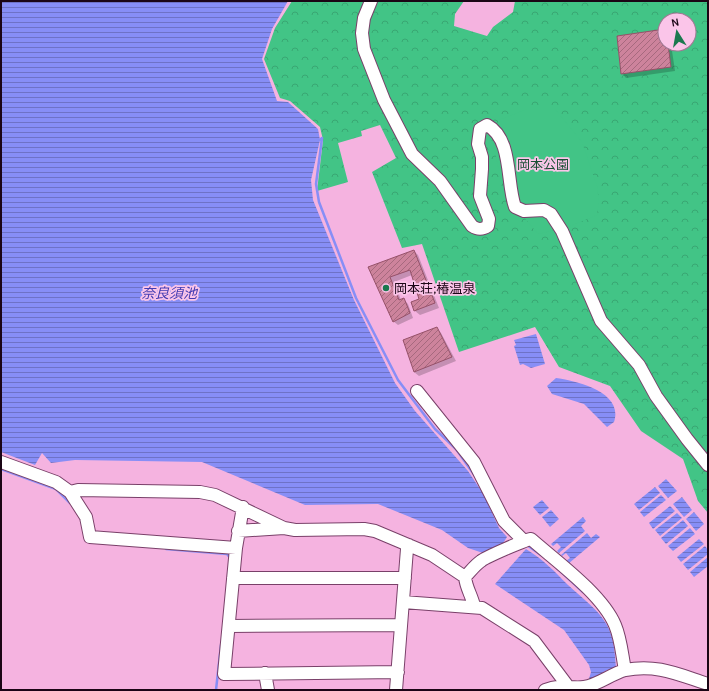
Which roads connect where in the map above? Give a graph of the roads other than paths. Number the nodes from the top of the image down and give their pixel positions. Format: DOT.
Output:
graph roads {
  1 [pos="371,1"];
  2 [pos="417,391"];
  3 [pos="1,462"];
  4 [pos="708,465"];
  5 [pos="70,492"];
  6 [pos="243,508"];
  7 [pos="284,528"];
  8 [pos="238,531"];
  9 [pos="523,540"];
  10 [pos="409,545"];
  11 [pos="236,548"];
  12 [pos="465,577"];
  13 [pos="233,578"];
  14 [pos="405,578"];
  15 [pos="403,602"];
  16 [pos="474,606"];
  17 [pos="401,625"];
  18 [pos="229,626"];
  19 [pos="625,670"];
  20 [pos="398,672"];
  21 [pos="265,673"];
  22 [pos="708,684"];
  23 [pos="574,687"];
  24 [pos="268,690"];
  25 [pos="396,690"];
  26 [pos="544,690"];
  1 -- 4 [label="street"];
  2 -- 9 [label="street"];
  3 -- 5 [label="street"];
  5 -- 6 [label="street"];
  5 -- 11 [label="street"];
  6 -- 7 [label="street"];
  6 -- 8 [label="street"];
  7 -- 8 [label="street"];
  7 -- 10 [label="street"];
  8 -- 11 [label="street"];
  9 -- 12 [label="street"];
  9 -- 19 [label="street"];
  10 -- 12 [label="street"];
  10 -- 14 [label="street"];
  11 -- 13 [label="street"];
  12 -- 16 [label="street"];
  13 -- 14 [label="street"];
  13 -- 18 [label="street"];
  14 -- 15 [label="street"];
  15 -- 16 [label="street"];
  15 -- 17 [label="street"];
  16 -- 23 [label="street"];
  17 -- 18 [label="street"];
  17 -- 20 [label="street"];
  18 -- 21 [label="street"];
  19 -- 22 [label="street"];
  19 -- 23 [label="street"];
  20 -- 21 [label="street"];
  20 -- 25 [label="street"];
  21 -- 24 [label="street"];
  23 -- 26 [label="street"];
}
